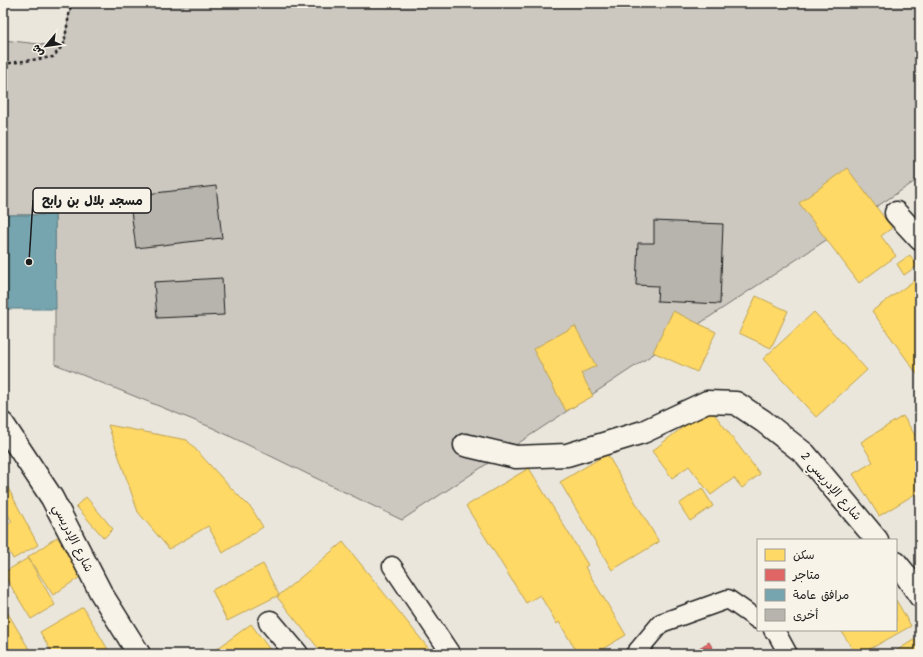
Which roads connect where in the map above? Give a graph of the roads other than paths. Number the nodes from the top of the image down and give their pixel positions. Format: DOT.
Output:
graph roads {
  1 [pos="896,213"];
  2 [pos="920,239"];
  3 [pos="3,424"];
  4 [pos="465,446"];
  5 [pos="876,539"];
  6 [pos="897,564"];
  7 [pos="392,566"];
  8 [pos="920,596"];
  9 [pos="757,619"];
  10 [pos="270,622"];
  11 [pos="774,631"];
  12 [pos="139,654"];
  13 [pos="297,654"];
  14 [pos="450,654"];
  15 [pos="635,654"];
  16 [pos="788,654"];
  1 -- 2 [label="street"];
  3 -- 12 [label="street, شارع الإدريسي"];
  4 -- 5 [label="street, شارع الإدريسي 2"];
  6 -- 8 [label="street"];
  7 -- 14 [label="lane"];
  9 -- 15 [label="lane"];
  10 -- 13 [label="street"];
  11 -- 16 [label="lane"];
}
